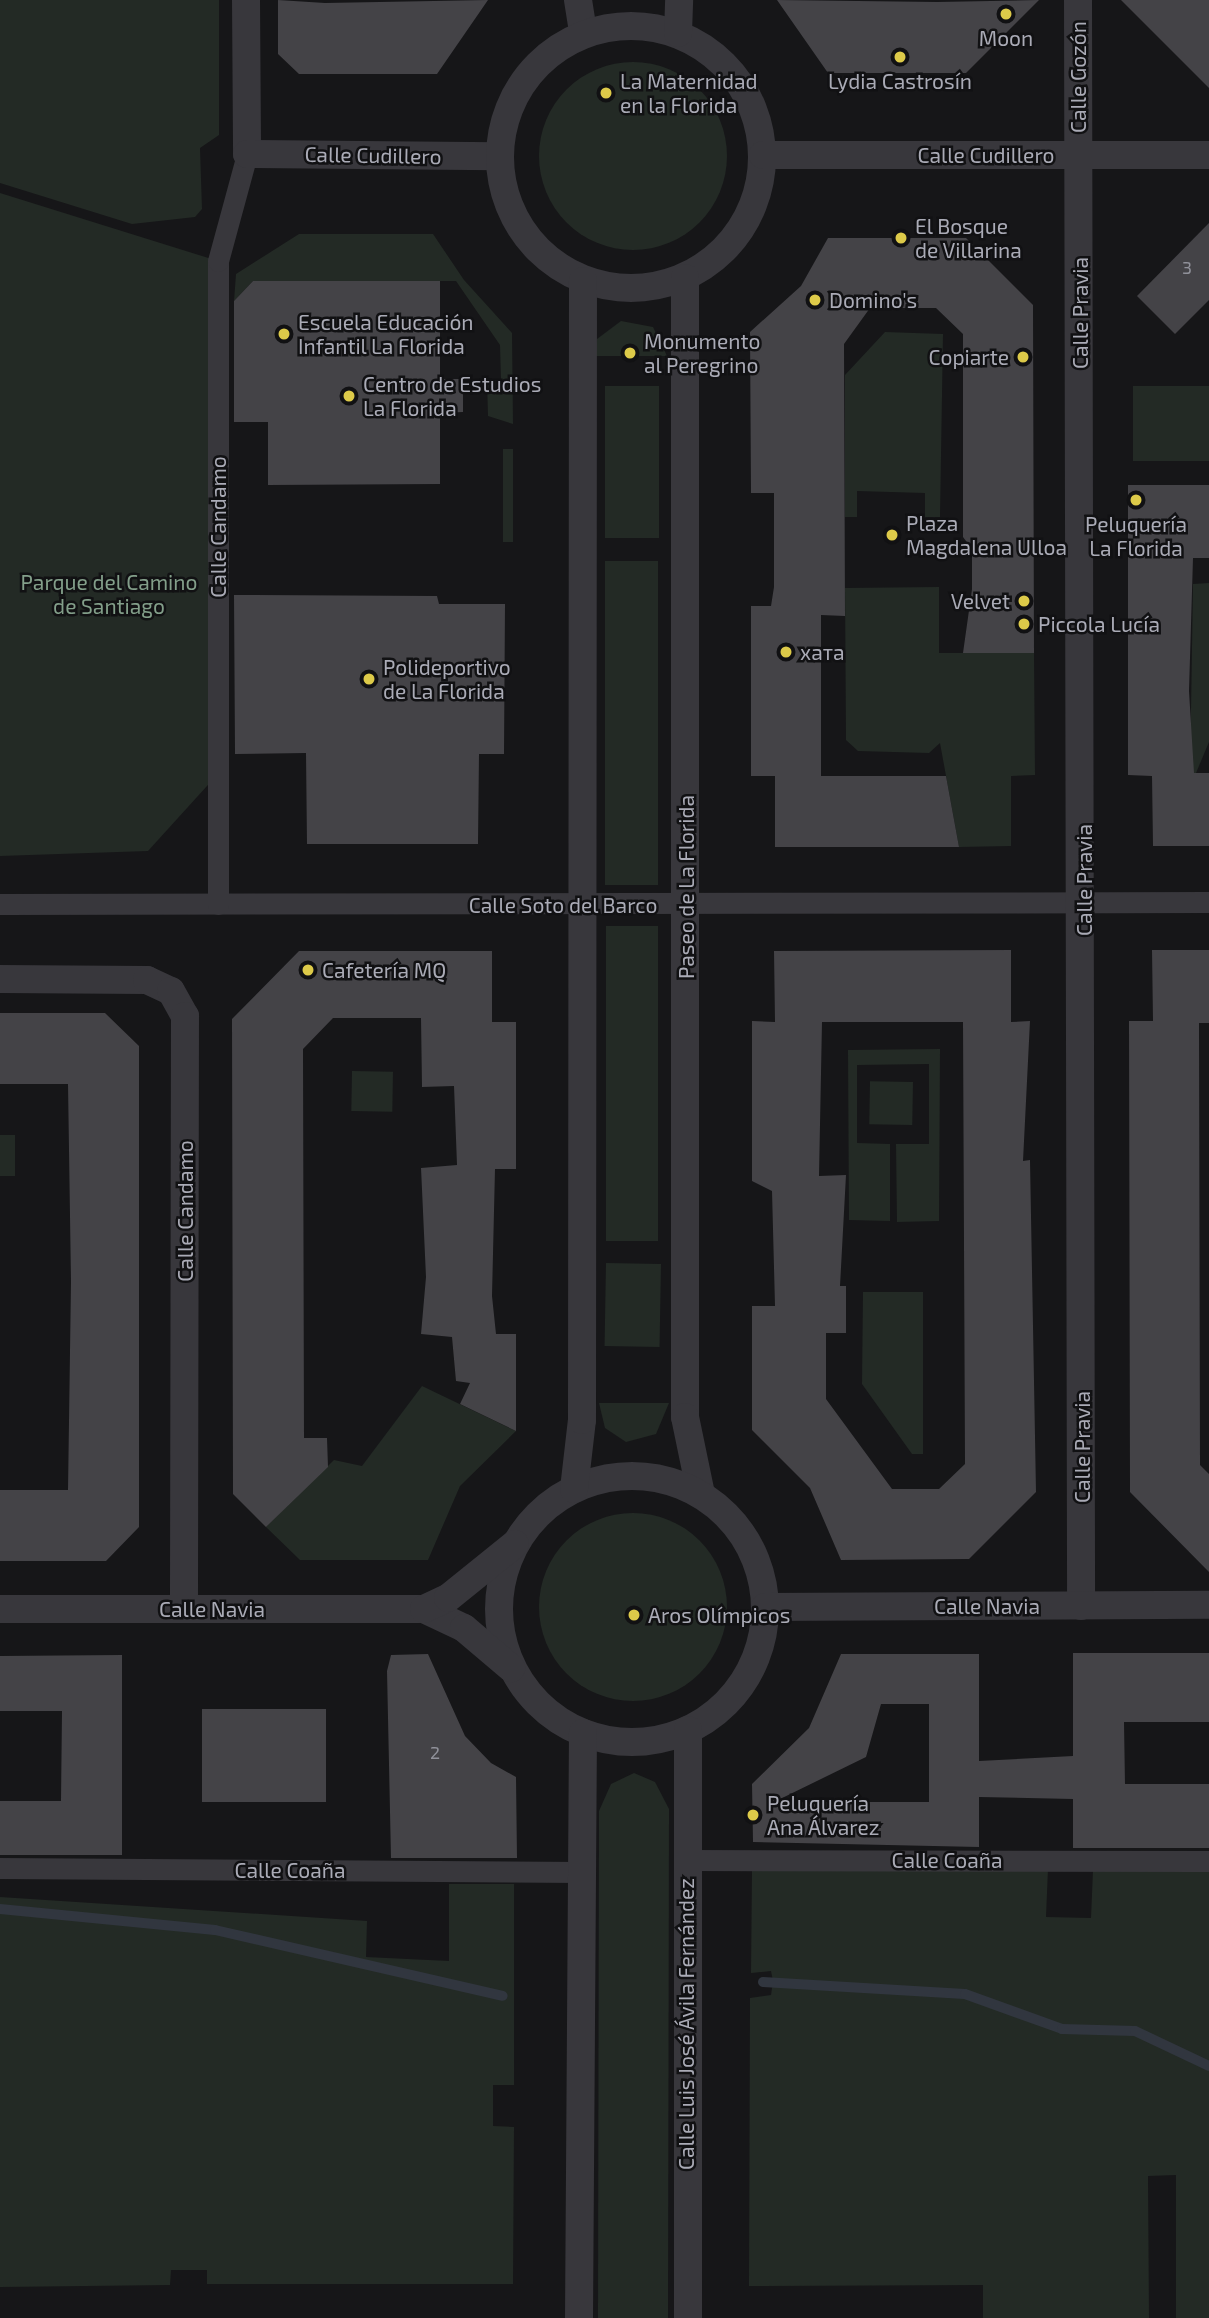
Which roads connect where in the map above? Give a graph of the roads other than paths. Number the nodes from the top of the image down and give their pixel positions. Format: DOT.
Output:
graph roads {
  1 [pos="246,0"];
  2 [pos="578,0"];
  3 [pos="679,0"];
  4 [pos="1078,0"];
  5 [pos="583,33"];
  6 [pos="678,33"];
  7 [pos="247,154"];
  8 [pos="763,155"];
  9 [pos="1078,155"];
  10 [pos="1209,155"];
  11 [pos="498,156"];
  12 [pos="685,278"];
  13 [pos="583,281"];
  14 [pos="1084,902"];
  15 [pos="1209,902"];
  16 [pos="0,904"];
  17 [pos="218,904"];
  18 [pos="581,904"];
  19 [pos="686,906"];
  20 [pos="0,979"];
  21 [pos="574,1489"];
  22 [pos="701,1494"];
  23 [pos="518,1541"];
  24 [pos="1209,1605"];
  25 [pos="1081,1606"];
  26 [pos="765,1607"];
  27 [pos="0,1609"];
  28 [pos="184,1609"];
  29 [pos="424,1609"];
  30 [pos="511,1668"];
  31 [pos="688,1730"];
  32 [pos="583,1733"];
  33 [pos="686,1860"];
  34 [pos="1209,1861"];
  35 [pos="0,1868"];
  36 [pos="581,1872"];
  37 [pos="579,2318"];
  38 [pos="688,2318"];
  1 -- 7 [label="street"];
  2 -- 5 [label="street"];
  3 -- 6 [label="street"];
  4 -- 9 [label="street, Calle Gozón"];
  5 -- 6 [label="street"];
  5 -- 11 [label="street"];
  6 -- 8 [label="street"];
  7 -- 11 [label="street, Calle Cudillero"];
  7 -- 17 [label="street, Calle Candamo"];
  8 -- 9 [label="street, Calle Cudillero"];
  8 -- 12 [label="street"];
  9 -- 10 [label="street, Calle Cudillero"];
  9 -- 14 [label="street, Calle Pravia"];
  11 -- 13 [label="street"];
  12 -- 13 [label="street"];
  12 -- 19 [label="street, Paseo de La Florida"];
  13 -- 18 [label="street"];
  14 -- 15 [label="street, Calle Soto del Barco"];
  14 -- 19 [label="street, Calle Soto del Barco"];
  14 -- 25 [label="street, Calle Pravia"];
  16 -- 17 [label="street, Calle Soto del Barco"];
  17 -- 18 [label="street, Calle Soto del Barco"];
  18 -- 19 [label="street, Calle Soto del Barco"];
  18 -- 21 [label="street"];
  19 -- 22 [label="street, Paseo de La Florida"];
  20 -- 28 [label="street, Calle Candamo"];
  21 -- 22 [label="street"];
  21 -- 23 [label="street"];
  22 -- 26 [label="street"];
  23 -- 29 [label="street, Calle Navia"];
  23 -- 30 [label="street"];
  24 -- 25 [label="street, Calle Navia"];
  25 -- 26 [label="street, Calle Navia"];
  26 -- 31 [label="street"];
  27 -- 28 [label="street, Calle Navia"];
  28 -- 29 [label="street, Calle Navia"];
  29 -- 30 [label="street, Calle Navia"];
  30 -- 32 [label="street"];
  31 -- 32 [label="street"];
  31 -- 33 [label="street, Calle Luis José Ávila Fernández"];
  32 -- 36 [label="street"];
  33 -- 34 [label="street, Calle Coaña"];
  33 -- 38 [label="street, Calle Luis José Ávila Fernández"];
  35 -- 36 [label="street, Calle Coaña"];
  36 -- 37 [label="street"];
}
